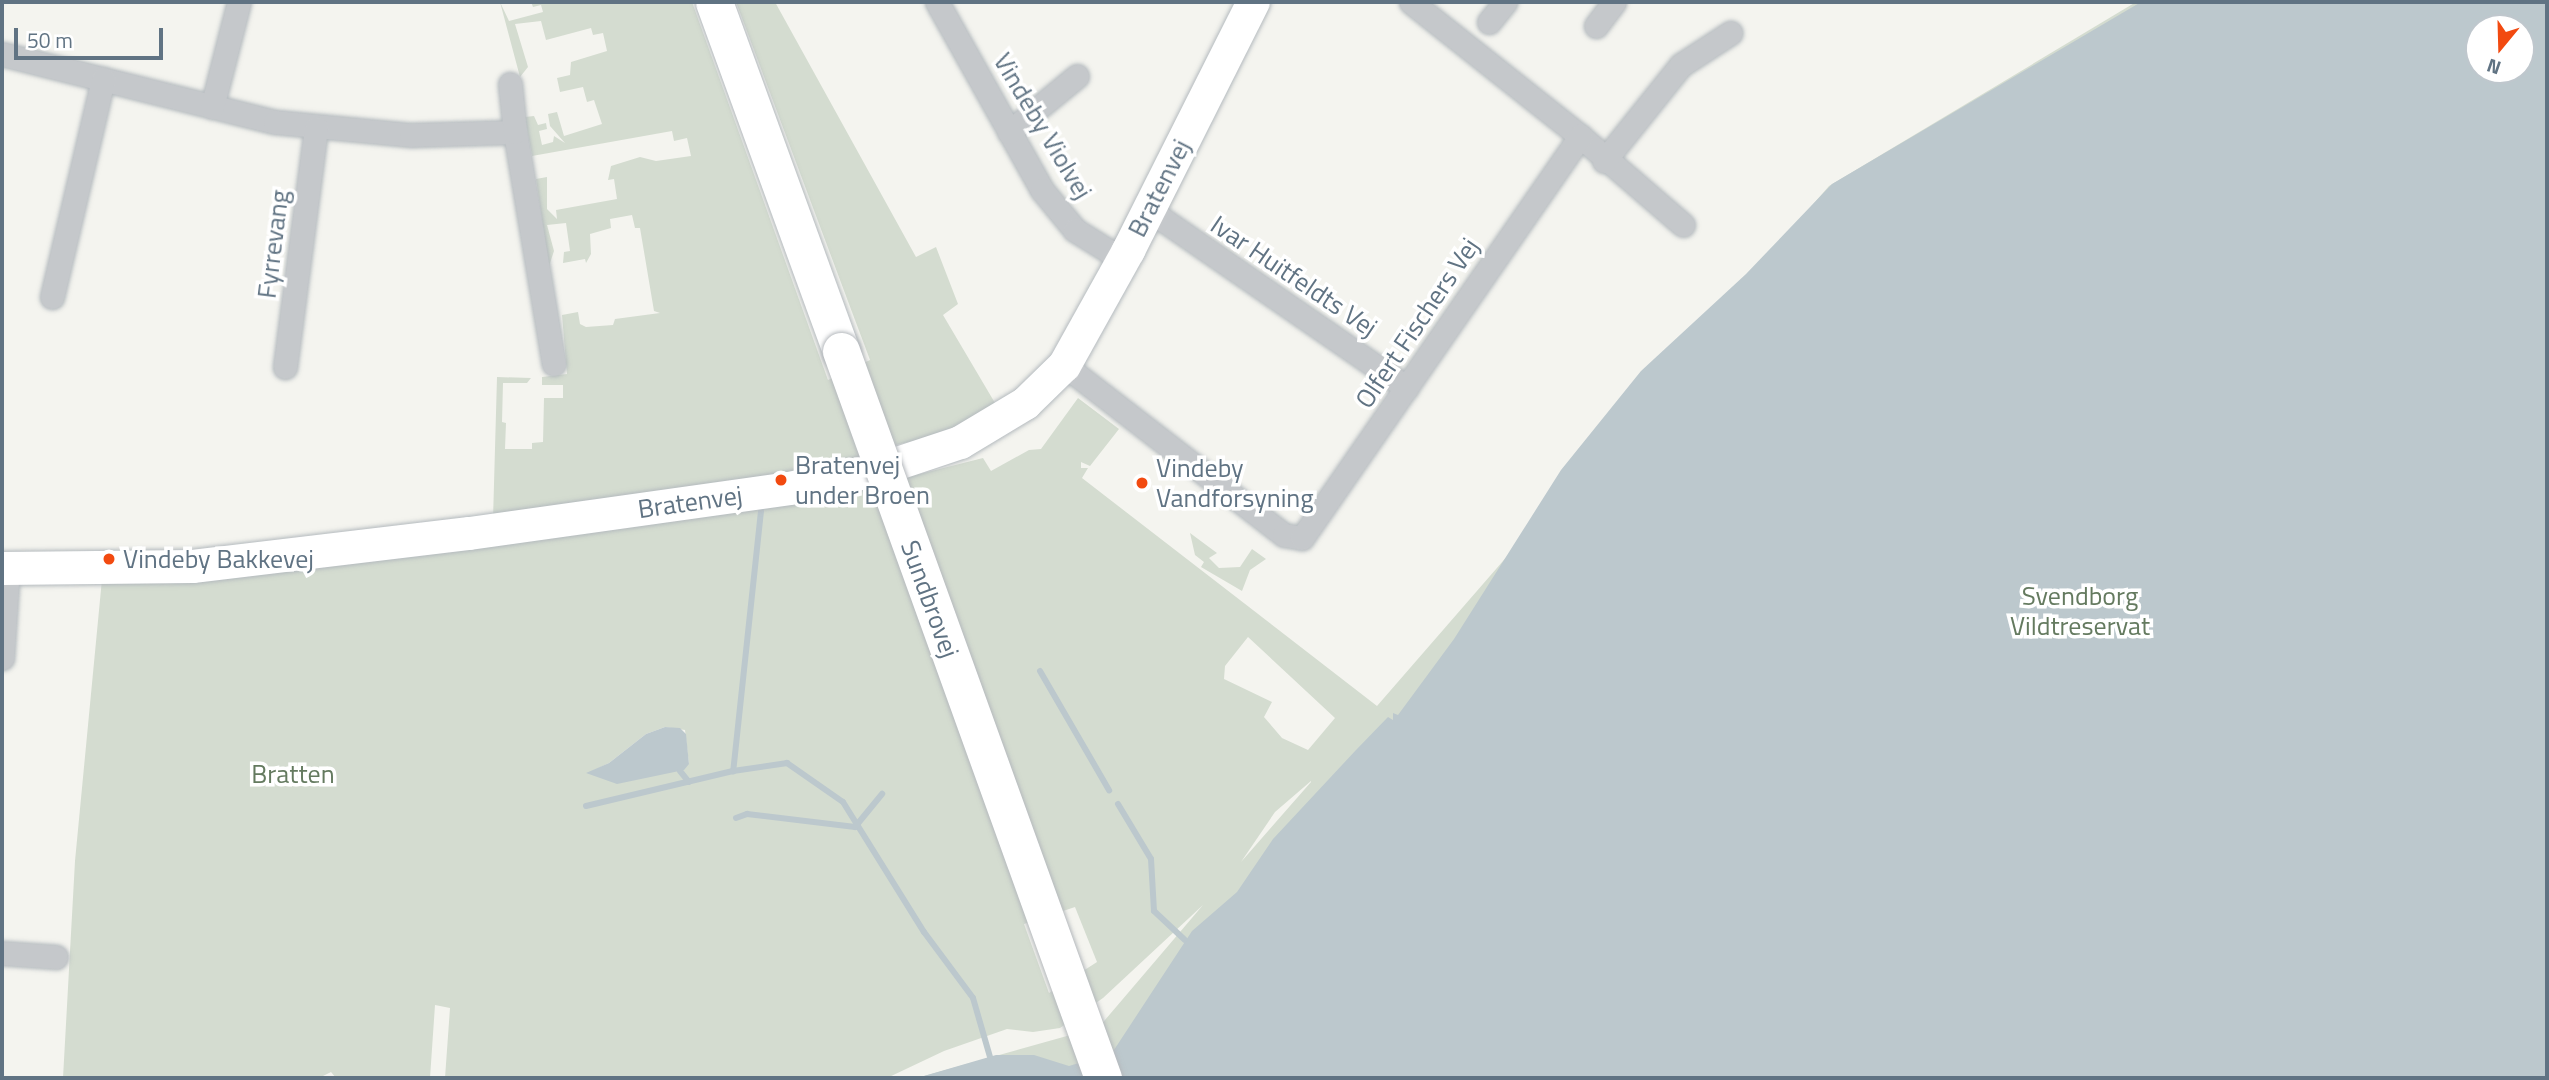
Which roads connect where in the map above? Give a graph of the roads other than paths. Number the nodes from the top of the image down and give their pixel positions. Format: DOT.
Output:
graph roads {
  1 [pos="239,2"];
  2 [pos="714,2"];
  3 [pos="937,2"];
  4 [pos="1253,2"];
  5 [pos="1411,2"];
  6 [pos="1505,2"];
  7 [pos="1614,2"];
  8 [pos="1489,22"];
  9 [pos="1596,26"];
  10 [pos="1730,33"];
  11 [pos="2,54"];
  12 [pos="1077,76"];
  13 [pos="103,79"];
  14 [pos="510,84"];
  15 [pos="212,107"];
  16 [pos="316,128"];
  17 [pos="515,132"];
  18 [pos="1009,132"];
  19 [pos="1580,136"];
  20 [pos="1604,160"];
  21 [pos="1149,210"];
  22 [pos="1683,225"];
  23 [pos="1122,260"];
  24 [pos="52,297"];
  25 [pos="554,364"];
  26 [pos="1064,365"];
  27 [pos="285,367"];
  28 [pos="1407,388"];
  29 [pos="5,568"];
  30 [pos="2,659"];
  31 [pos="2,953"];
  32 [pos="56,957"];
  33 [pos="1103,1078"];
  1 -- 15 [label="street"];
  2 -- 33 [label="main road, Sundbrovej, bridge"];
  3 -- 18 [label="street, Vindeby Violvej"];
  4 -- 21 [label="street, Bratenvej"];
  5 -- 19 [label="street"];
  6 -- 8 [label="street"];
  7 -- 9 [label="street"];
  10 -- 20 [label="street"];
  11 -- 13 [label="street"];
  12 -- 18 [label="street"];
  13 -- 15 [label="street"];
  13 -- 24 [label="street"];
  14 -- 17 [label="street"];
  15 -- 16 [label="street"];
  16 -- 17 [label="street"];
  16 -- 27 [label="street, Fyrrevang"];
  17 -- 25 [label="street"];
  18 -- 23 [label="street, Vindeby Violvej"];
  19 -- 20 [label="street"];
  19 -- 28 [label="street, Olfert Fischers Vej"];
  20 -- 22 [label="street"];
  21 -- 23 [label="street, Bratenvej"];
  21 -- 28 [label="street, Ivar Huitfeldts Vej"];
  23 -- 26 [label="street, Bratenvej"];
  26 -- 28 [label="street, Olfert Fischers Vej"];
  26 -- 29 [label="street, Bratenvej"];
  29 -- 30 [label="street"];
  31 -- 32 [label="street"];
}
